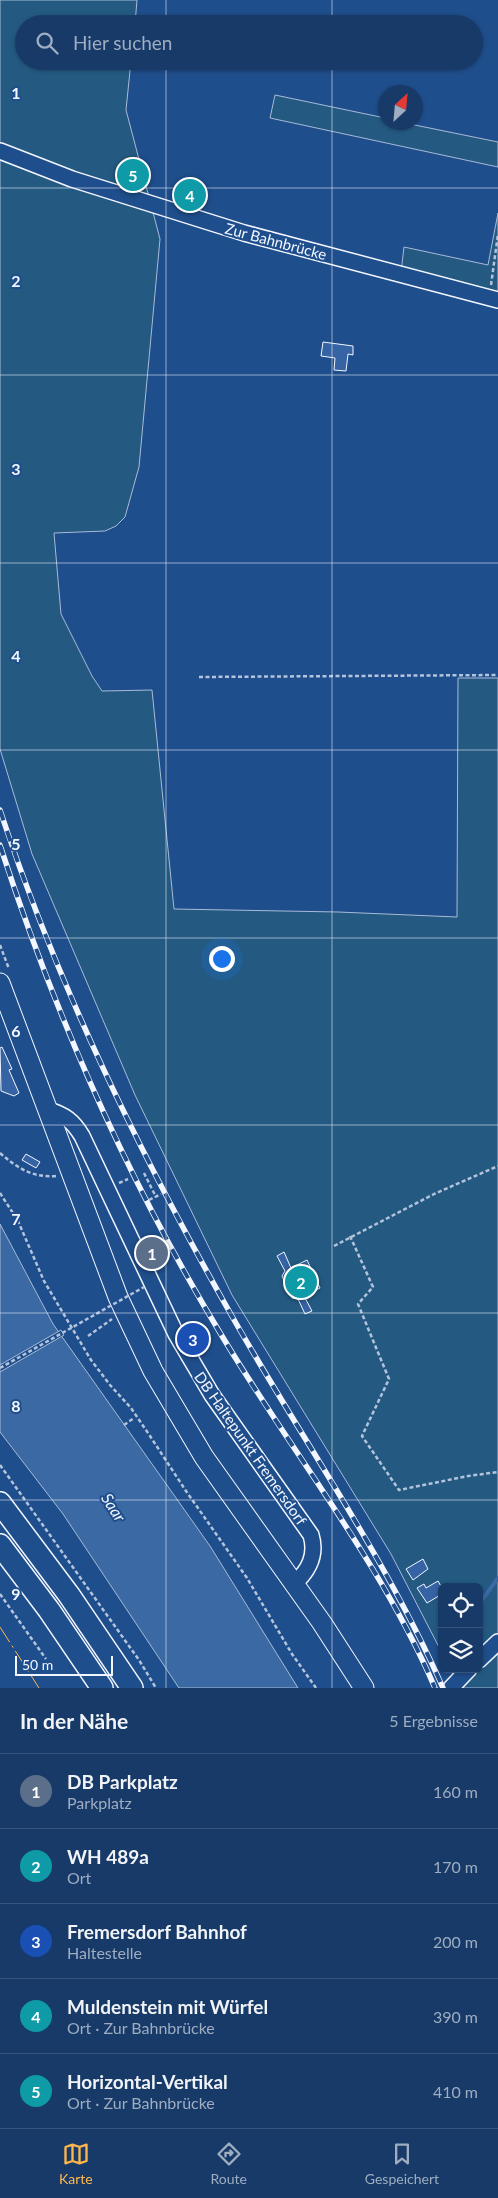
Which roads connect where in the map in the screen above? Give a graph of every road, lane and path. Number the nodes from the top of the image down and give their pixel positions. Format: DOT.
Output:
graph roads {
  1 [pos="0,151"];
  2 [pos="498,234"];
  3 [pos="494,298"];
  4 [pos="498,675"];
  5 [pos="199,677"];
  6 [pos="0,983"];
  7 [pos="48,1110"];
  8 [pos="0,1153"];
  9 [pos="498,1166"];
  10 [pos="72,1174"];
  11 [pos="144,1174"];
  12 [pos="0,1193"];
  13 [pos="161,1194"];
  14 [pos="156,1197"];
  15 [pos="149,1200"];
  16 [pos="350,1236"];
  17 [pos="334,1246"];
  18 [pos="144,1287"];
  19 [pos="116,1317"];
  20 [pos="88,1336"];
  21 [pos="0,1368"];
  22 [pos="134,1418"];
  23 [pos="124,1425"];
  24 [pos="0,1465"];
  25 [pos="498,1472"];
  26 [pos="0,1503"];
  27 [pos="0,1545"];
  28 [pos="295,1583"];
  29 [pos="0,1594"];
  30 [pos="498,1642"];
  31 [pos="483,1656"];
  32 [pos="46,1659"];
  33 [pos="465,1673"];
  34 [pos="102,1688"];
  35 [pos="132,1688"];
  36 [pos="156,1688"];
  37 [pos="316,1688"];
  38 [pos="364,1688"];
  39 [pos="451,1688"];
  1 -- 3 [label="street, Zur Bahnbrücke"];
  2 -- 3 [label="path"];
  4 -- 5 [label="path"];
  6 -- 7 [label="main road"];
  7 -- 10 [label="main road"];
  7 -- 28 [label="street, DB Haltepunkt Fremersdorf"];
  8 -- 10 [label="path"];
  9 -- 16 [label="path"];
  10 -- 28 [label="main road"];
  11 -- 14 [label="path"];
  12 -- 37 [label="path"];
  13 -- 14 [label="path"];
  14 -- 15 [label="path"];
  16 -- 17 [label="path"];
  16 -- 25 [label="path"];
  18 -- 21 [label="path, bridge"];
  19 -- 20 [label="path"];
  22 -- 23 [label="path"];
  24 -- 36 [label="path"];
  26 -- 35 [label="highway"];
  27 -- 34 [label="highway"];
  28 -- 38 [label="main road"];
  29 -- 32 [label="path"];
  30 -- 31 [label="street"];
  33 -- 39 [label="street"];
}
